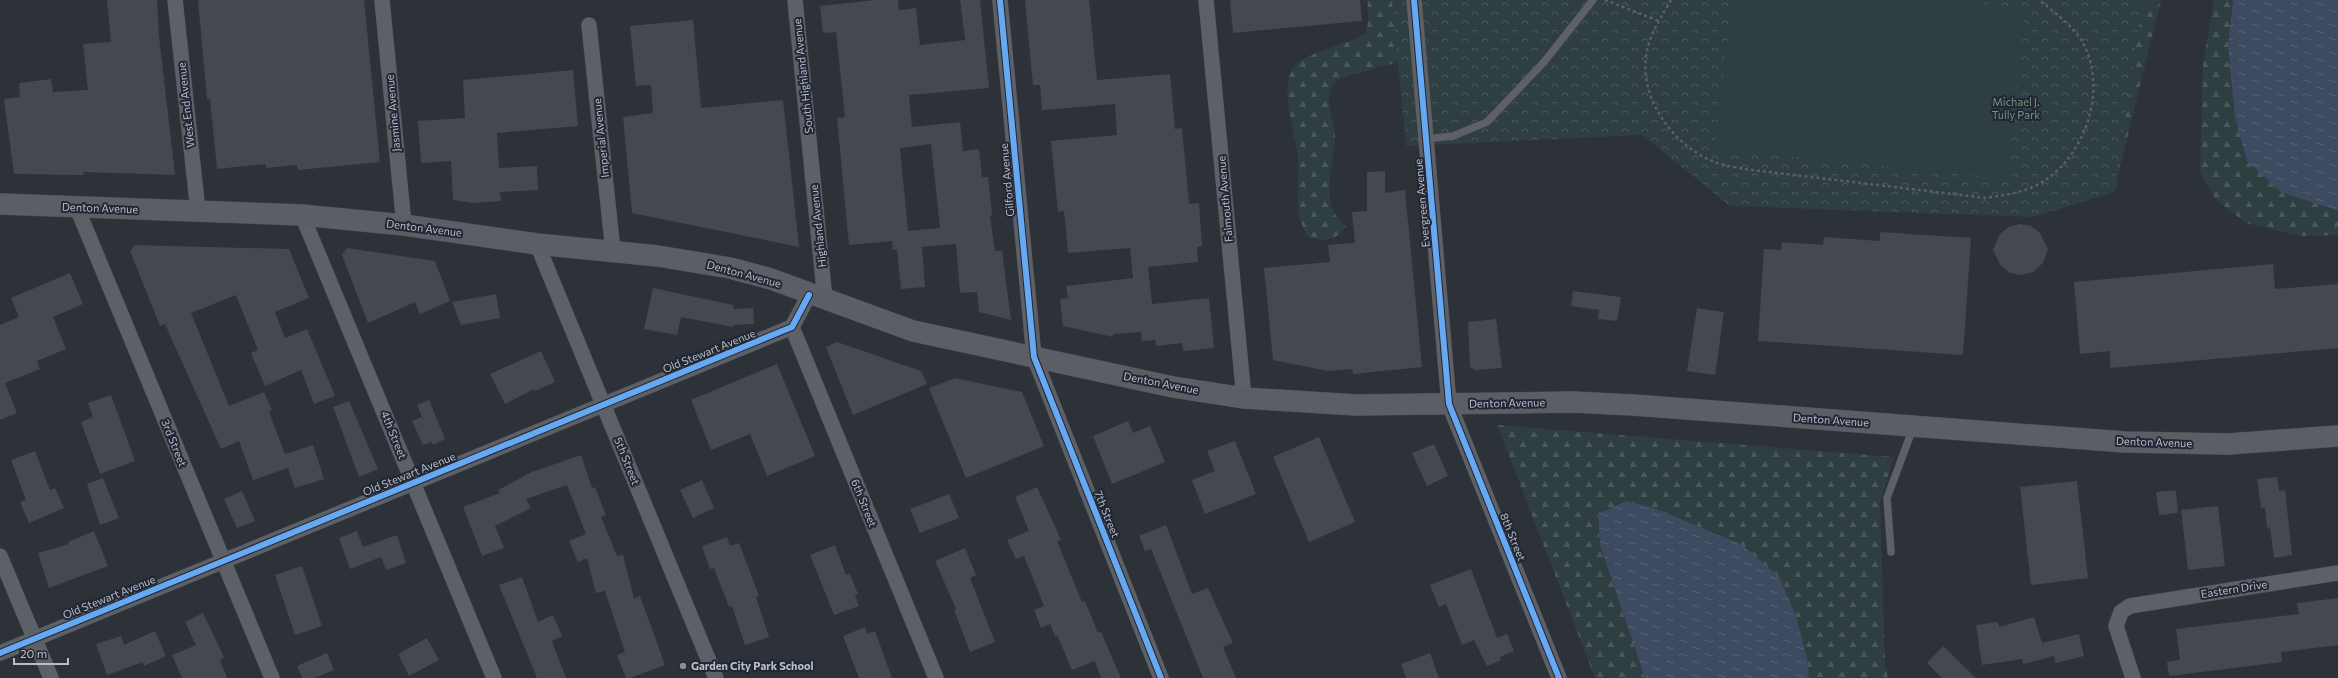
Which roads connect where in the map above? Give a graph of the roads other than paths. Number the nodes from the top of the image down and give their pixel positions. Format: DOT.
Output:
graph roads {
  1 [pos="174,0"];
  2 [pos="382,0"];
  3 [pos="795,0"];
  4 [pos="1000,0"];
  5 [pos="1206,0"];
  6 [pos="1414,0"];
  7 [pos="1592,0"];
  8 [pos="589,25"];
  9 [pos="1426,140"];
  10 [pos="810,151"];
  11 [pos="0,204"];
  12 [pos="77,208"];
  13 [pos="198,211"];
  14 [pos="302,215"];
  15 [pos="404,225"];
  16 [pos="537,244"];
  17 [pos="613,251"];
  18 [pos="817,298"];
  19 [pos="792,327"];
  20 [pos="1034,357"];
  21 [pos="1244,398"];
  22 [pos="1449,404"];
  23 [pos="604,405"];
  24 [pos="1913,426"];
  25 [pos="2338,436"];
  26 [pos="413,483"];
  27 [pos="1891,552"];
  28 [pos="0,556"];
  29 [pos="223,561"];
  30 [pos="2338,572"];
  31 [pos="34,639"];
  32 [pos="0,654"];
  33 [pos="1555,677"];
  34 [pos="50,678"];
  35 [pos="272,678"];
  36 [pos="494,678"];
  37 [pos="716,678"];
  38 [pos="936,678"];
  39 [pos="1161,678"];
  40 [pos="2133,678"];
  1 -- 13 [label="street, West End Avenue"];
  2 -- 15 [label="street, Jasmine Avenue"];
  3 -- 10 [label="street, South Highland Avenue"];
  4 -- 20 [label="street, Gilford Avenue"];
  5 -- 21 [label="street, Falmouth Avenue"];
  6 -- 9 [label="street, Evergreen Avenue"];
  7 -- 9 [label="lane"];
  8 -- 17 [label="street, Imperial Avenue"];
  9 -- 22 [label="street, Evergreen Avenue"];
  10 -- 18 [label="street, Highland Avenue"];
  11 -- 12 [label="main road, Denton Avenue"];
  12 -- 13 [label="main road, Denton Avenue"];
  12 -- 29 [label="street, 3rd Street"];
  13 -- 14 [label="main road, Denton Avenue"];
  14 -- 15 [label="main road, Denton Avenue"];
  14 -- 26 [label="street, 4th Street"];
  15 -- 16 [label="main road, Denton Avenue"];
  16 -- 17 [label="main road, Denton Avenue"];
  16 -- 23 [label="street, 5th Street"];
  17 -- 18 [label="main road, Denton Avenue"];
  18 -- 19 [label="street"];
  18 -- 20 [label="main road, Denton Avenue"];
  19 -- 23 [label="street, Old Stewart Avenue"];
  19 -- 38 [label="street, 6th Street"];
  20 -- 21 [label="main road, Denton Avenue"];
  20 -- 39 [label="street, 7th Street"];
  21 -- 22 [label="main road, Denton Avenue"];
  22 -- 24 [label="main road, Denton Avenue"];
  22 -- 33 [label="street, 8th Street"];
  23 -- 26 [label="street, Old Stewart Avenue"];
  23 -- 37 [label="street, 5th Street"];
  24 -- 25 [label="main road, Denton Avenue"];
  24 -- 27 [label="lane"];
  26 -- 29 [label="street, Old Stewart Avenue"];
  26 -- 36 [label="street, 4th Street"];
  28 -- 31 [label="street"];
  29 -- 31 [label="street, Old Stewart Avenue"];
  29 -- 35 [label="street, 3rd Street"];
  30 -- 40 [label="street, Eastern Drive"];
  31 -- 32 [label="street, Old Stewart Avenue"];
  31 -- 34 [label="street"];
}
